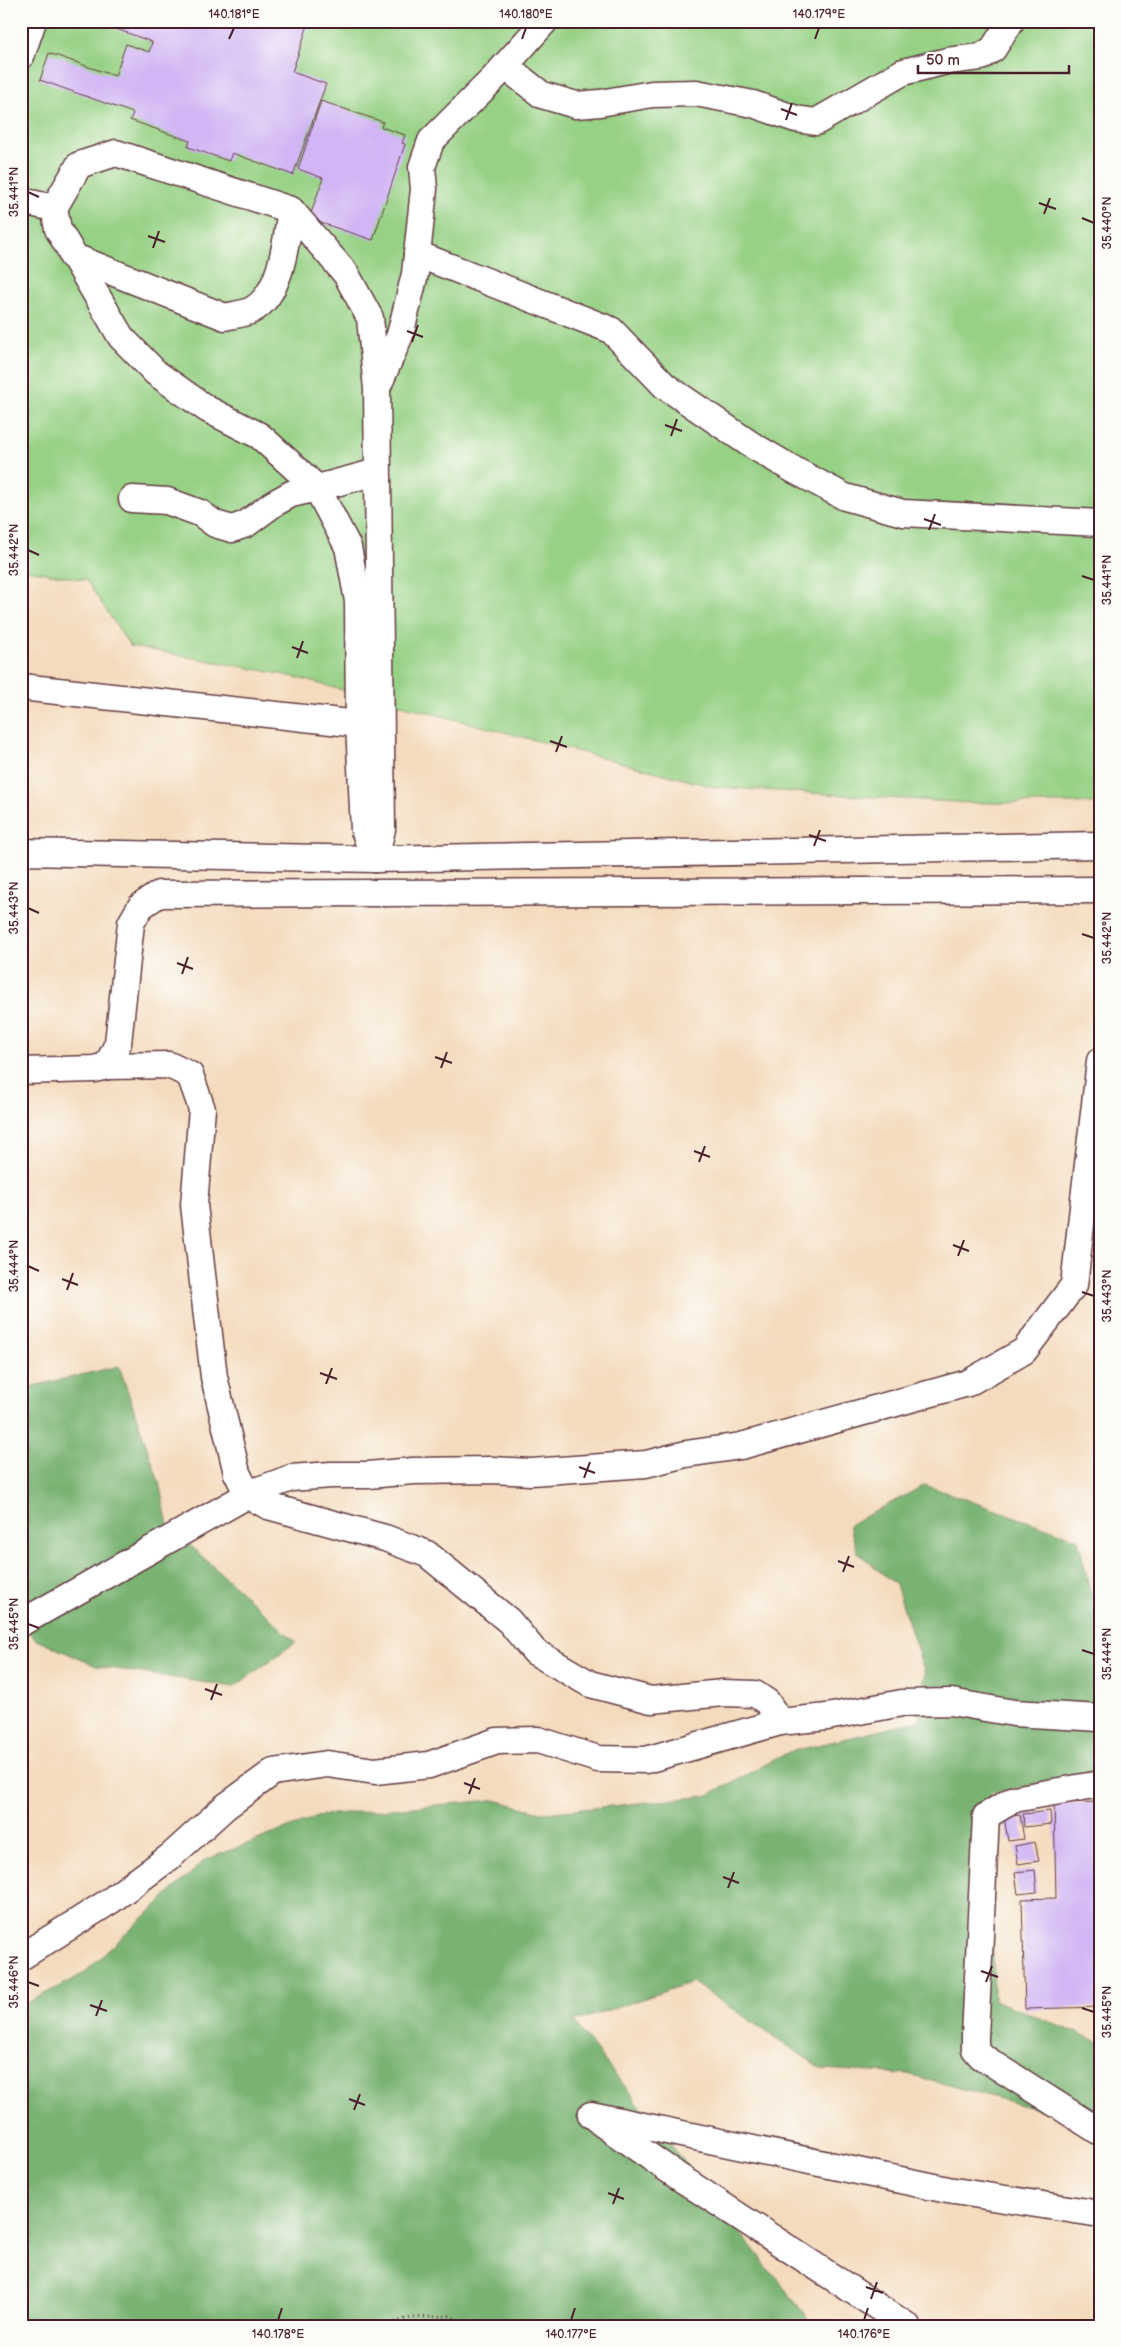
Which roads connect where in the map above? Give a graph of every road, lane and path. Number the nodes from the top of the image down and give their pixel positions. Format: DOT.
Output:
graph roads {
  1 [pos="33,21"];
  2 [pos="545,21"];
  3 [pos="1011,21"];
  4 [pos="21,56"];
  5 [pos="505,66"];
  6 [pos="21,200"];
  7 [pos="54,208"];
  8 [pos="290,210"];
  9 [pos="417,254"];
  10 [pos="72,256"];
  11 [pos="377,389"];
  12 [pos="377,472"];
  13 [pos="317,488"];
  14 [pos="132,499"];
  15 [pos="1100,522"];
  16 [pos="21,687"];
  17 [pos="370,725"];
  18 [pos="1100,845"];
  19 [pos="21,852"];
  20 [pos="375,860"];
  21 [pos="1100,890"];
  22 [pos="1100,1061"];
  23 [pos="107,1066"];
  24 [pos="21,1071"];
  25 [pos="248,1495"];
  26 [pos="21,1623"];
  27 [pos="1100,1718"];
  28 [pos="780,1722"];
  29 [pos="1100,1784"];
  30 [pos="21,1957"];
  31 [pos="1100,2132"];
  32 [pos="1100,2214"];
  33 [pos="380,2326"];
  34 [pos="476,2326"];
  35 [pos="907,2326"];
  1 -- 4 [label="street"];
  2 -- 5 [label="street"];
  3 -- 5 [label="street"];
  5 -- 9 [label="street"];
  6 -- 7 [label="street"];
  7 -- 8 [label="street"];
  7 -- 10 [label="street"];
  8 -- 10 [label="street"];
  8 -- 11 [label="street"];
  9 -- 11 [label="street"];
  9 -- 15 [label="street"];
  10 -- 13 [label="street"];
  11 -- 12 [label="street"];
  12 -- 13 [label="street"];
  12 -- 17 [label="street"];
  13 -- 14 [label="street"];
  13 -- 17 [label="street"];
  16 -- 17 [label="street"];
  17 -- 20 [label="street"];
  18 -- 20 [label="street"];
  19 -- 20 [label="street"];
  21 -- 23 [label="street"];
  22 -- 25 [label="street"];
  23 -- 24 [label="street"];
  23 -- 25 [label="street"];
  25 -- 26 [label="street"];
  25 -- 28 [label="street"];
  27 -- 28 [label="street"];
  28 -- 30 [label="street"];
  29 -- 31 [label="street"];
  32 -- 35 [label="street"];
  33 -- 34 [label="path"];
}
